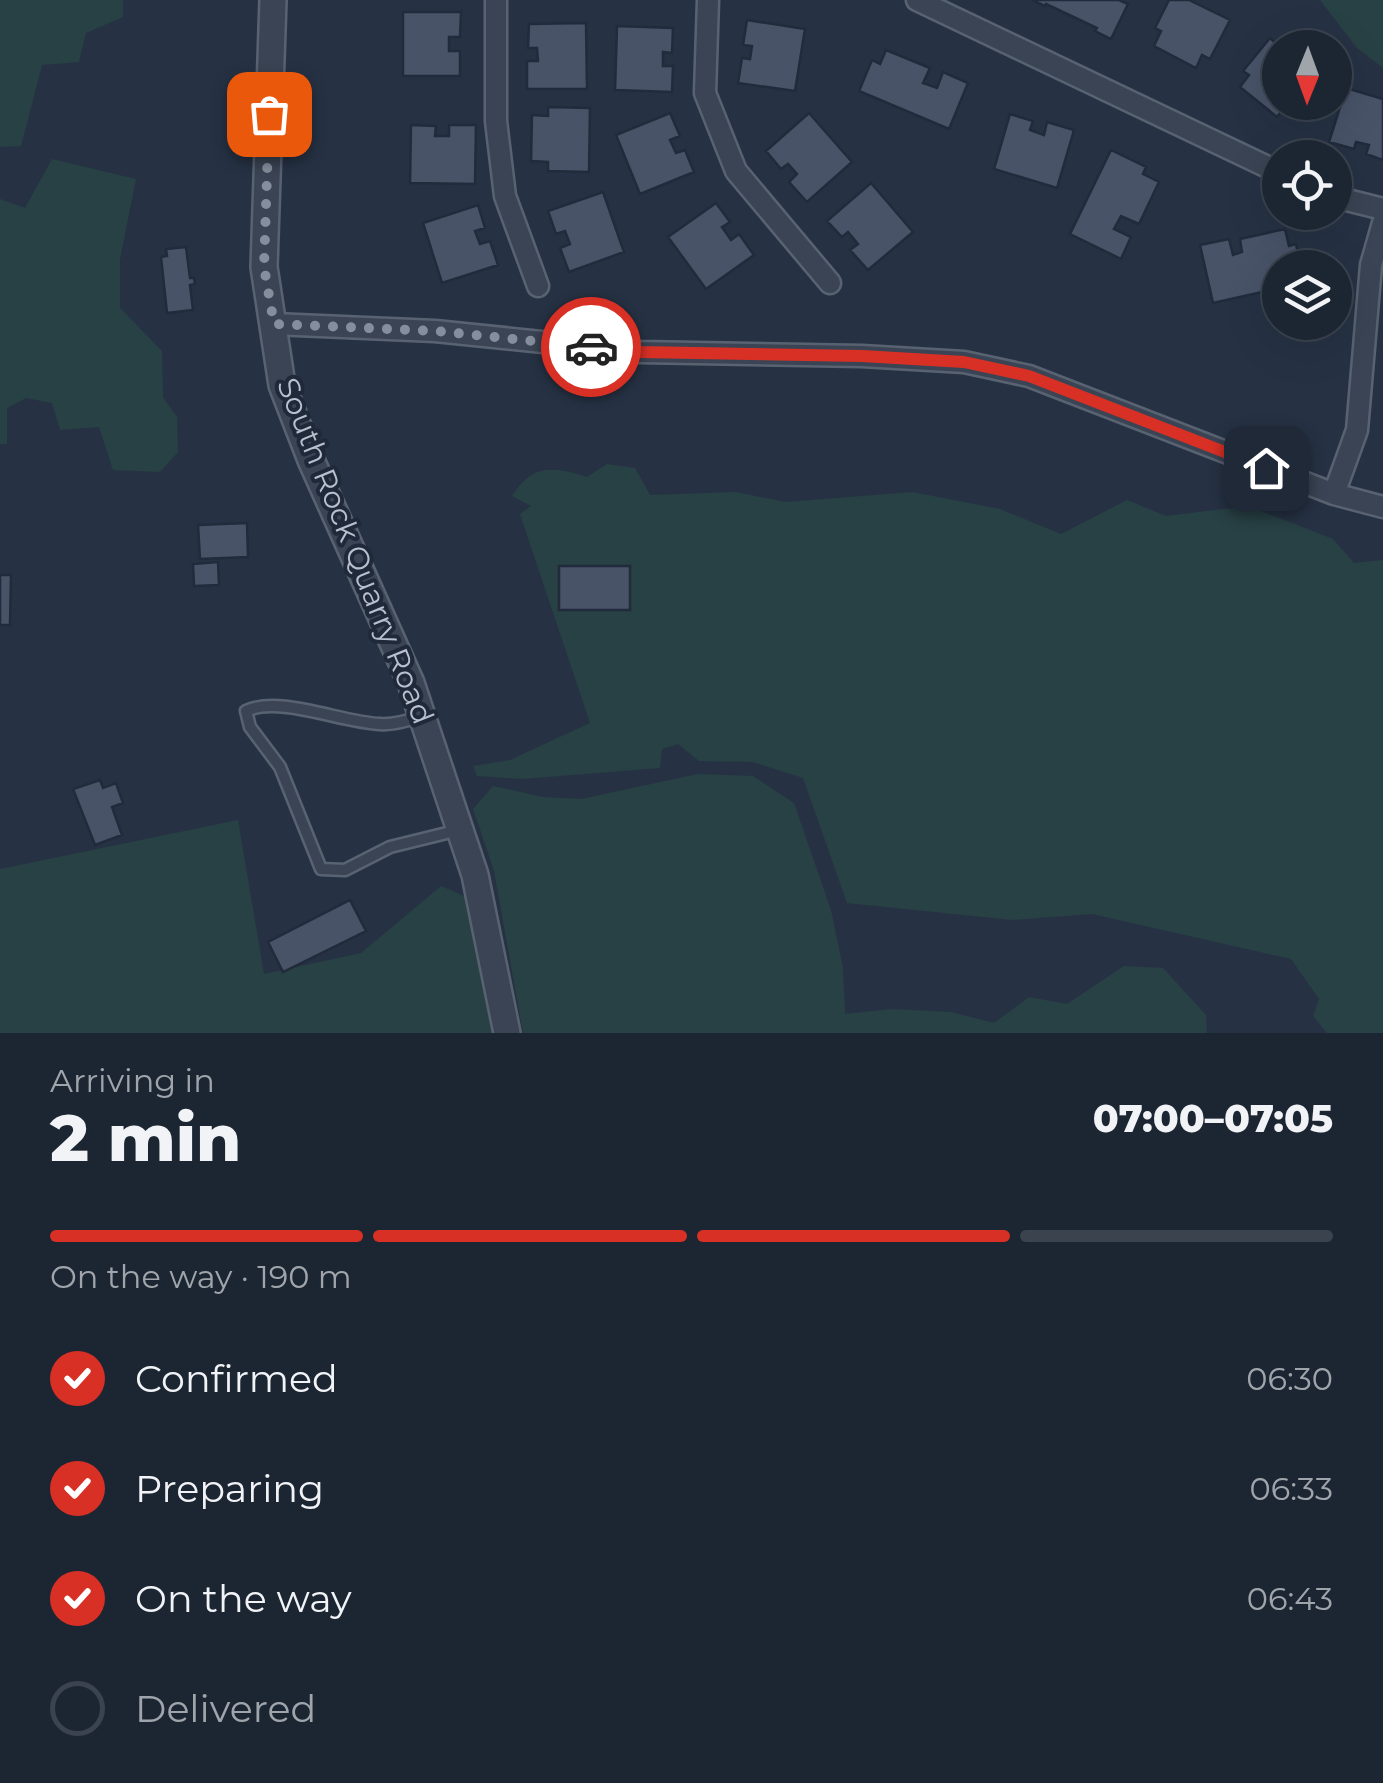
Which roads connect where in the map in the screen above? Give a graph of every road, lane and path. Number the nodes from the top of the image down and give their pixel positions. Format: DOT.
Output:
graph roads {
  1 [pos="273,0"];
  2 [pos="496,0"];
  3 [pos="708,0"];
  4 [pos="916,0"];
  5 [pos="1262,163"];
  6 [pos="1352,201"];
  7 [pos="1383,208"];
  8 [pos="1383,223"];
  9 [pos="830,283"];
  10 [pos="538,286"];
  11 [pos="274,324"];
  12 [pos="1334,494"];
  13 [pos="1383,507"];
  14 [pos="422,716"];
  15 [pos="460,829"];
  16 [pos="507,1033"];
  1 -- 11 [label="street, South Rock Quarry Road"];
  2 -- 10 [label="street"];
  3 -- 9 [label="street"];
  4 -- 5 [label="street"];
  6 -- 7 [label="street"];
  8 -- 12 [label="street"];
  11 -- 12 [label="street"];
  11 -- 14 [label="street, South Rock Quarry Road"];
  12 -- 13 [label="street"];
  14 -- 15 [label="street, South Rock Quarry Road"];
  14 -- 15 [label="lane"];
  15 -- 16 [label="street, South Rock Quarry Road"];
}
